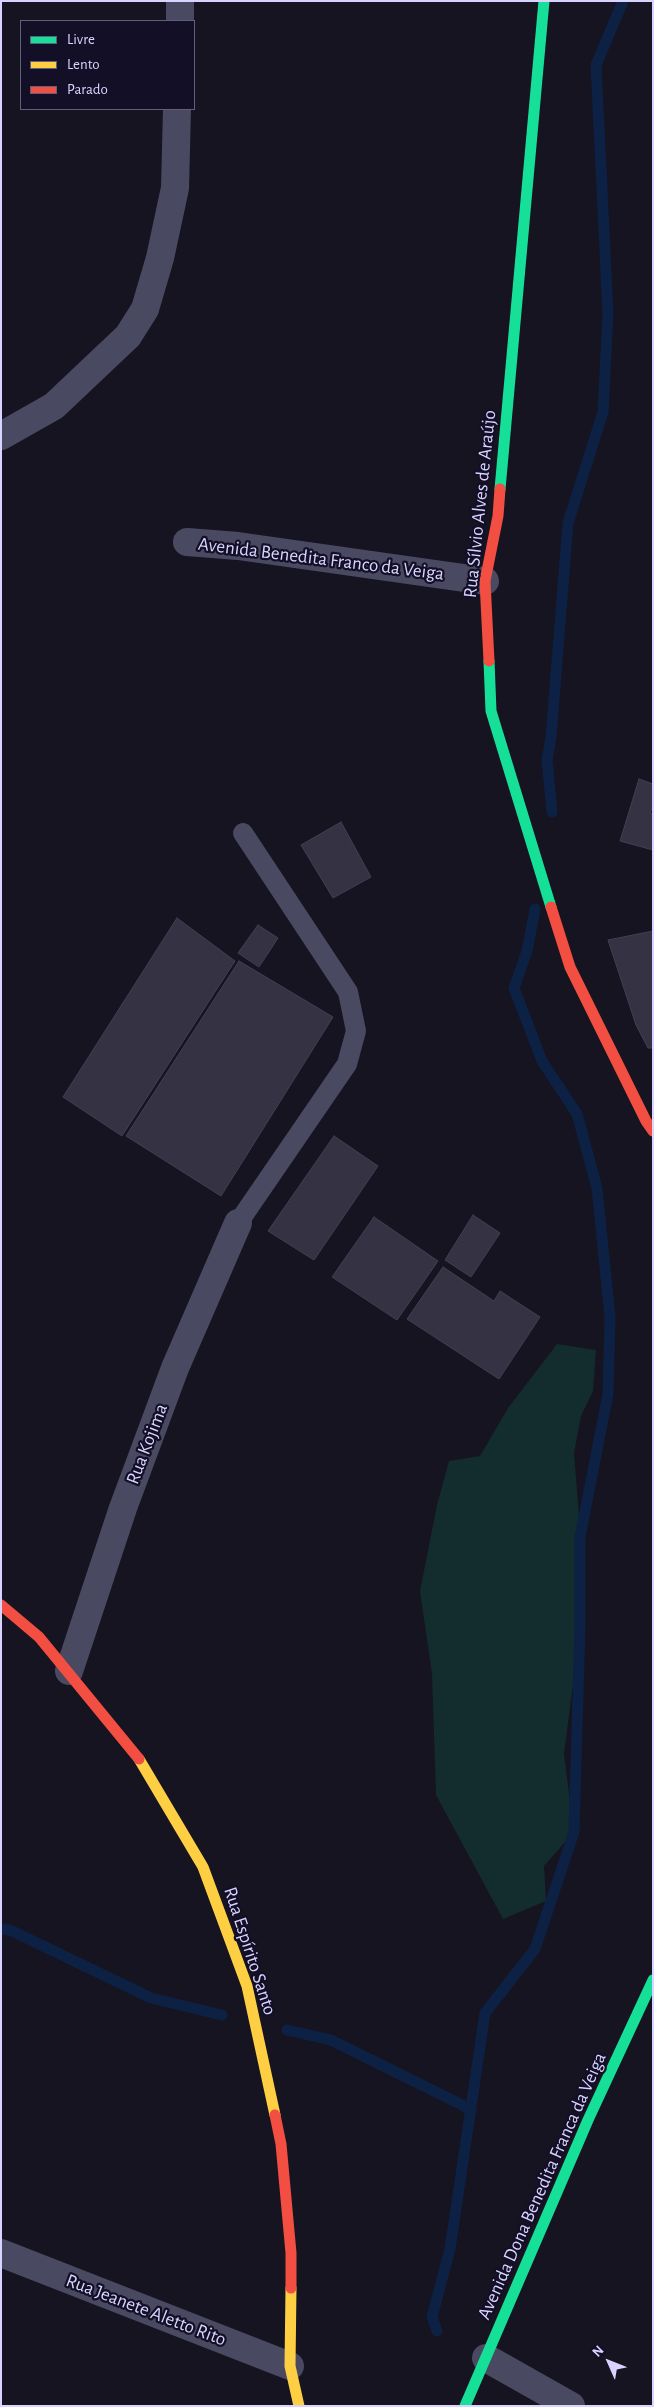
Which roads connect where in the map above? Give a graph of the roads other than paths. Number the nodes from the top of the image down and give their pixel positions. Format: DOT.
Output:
graph roads {
  1 [pos="180,1"];
  2 [pos="544,1"];
  3 [pos="180,20"];
  4 [pos="177,110"];
  5 [pos="1,436"];
  6 [pos="187,542"];
  7 [pos="485,581"];
  8 [pos="244,833"];
  9 [pos="653,1131"];
  10 [pos="238,1222"];
  11 [pos="1,1605"];
  12 [pos="69,1671"];
  13 [pos="653,1980"];
  14 [pos="1,2253"];
  15 [pos="486,2358"];
  16 [pos="290,2366"];
  17 [pos="299,2406"];
  18 [pos="465,2406"];
  19 [pos="571,2406"];
  1 -- 3 [label="street"];
  2 -- 7 [label="street, Rua Sílvio Alves de Araújo"];
  4 -- 5 [label="street"];
  6 -- 7 [label="street, Avenida Benedita Franco da Veiga"];
  7 -- 9 [label="street, Rua Sílvio Alves de Araújo"];
  8 -- 10 [label="lane"];
  10 -- 12 [label="street, Rua Kojima"];
  11 -- 12 [label="street, Rua Espírito Santo"];
  12 -- 16 [label="street, Rua Espírito Santo"];
  13 -- 15 [label="street, Avenida Dona Benedita Franca da Veiga"];
  14 -- 16 [label="street, Rua Jeanete Aletto Rito"];
  15 -- 18 [label="street, Avenida Dona Benedita Franca da Veiga"];
  15 -- 19 [label="street"];
  16 -- 17 [label="street, Rua Espírito Santo"];
}
